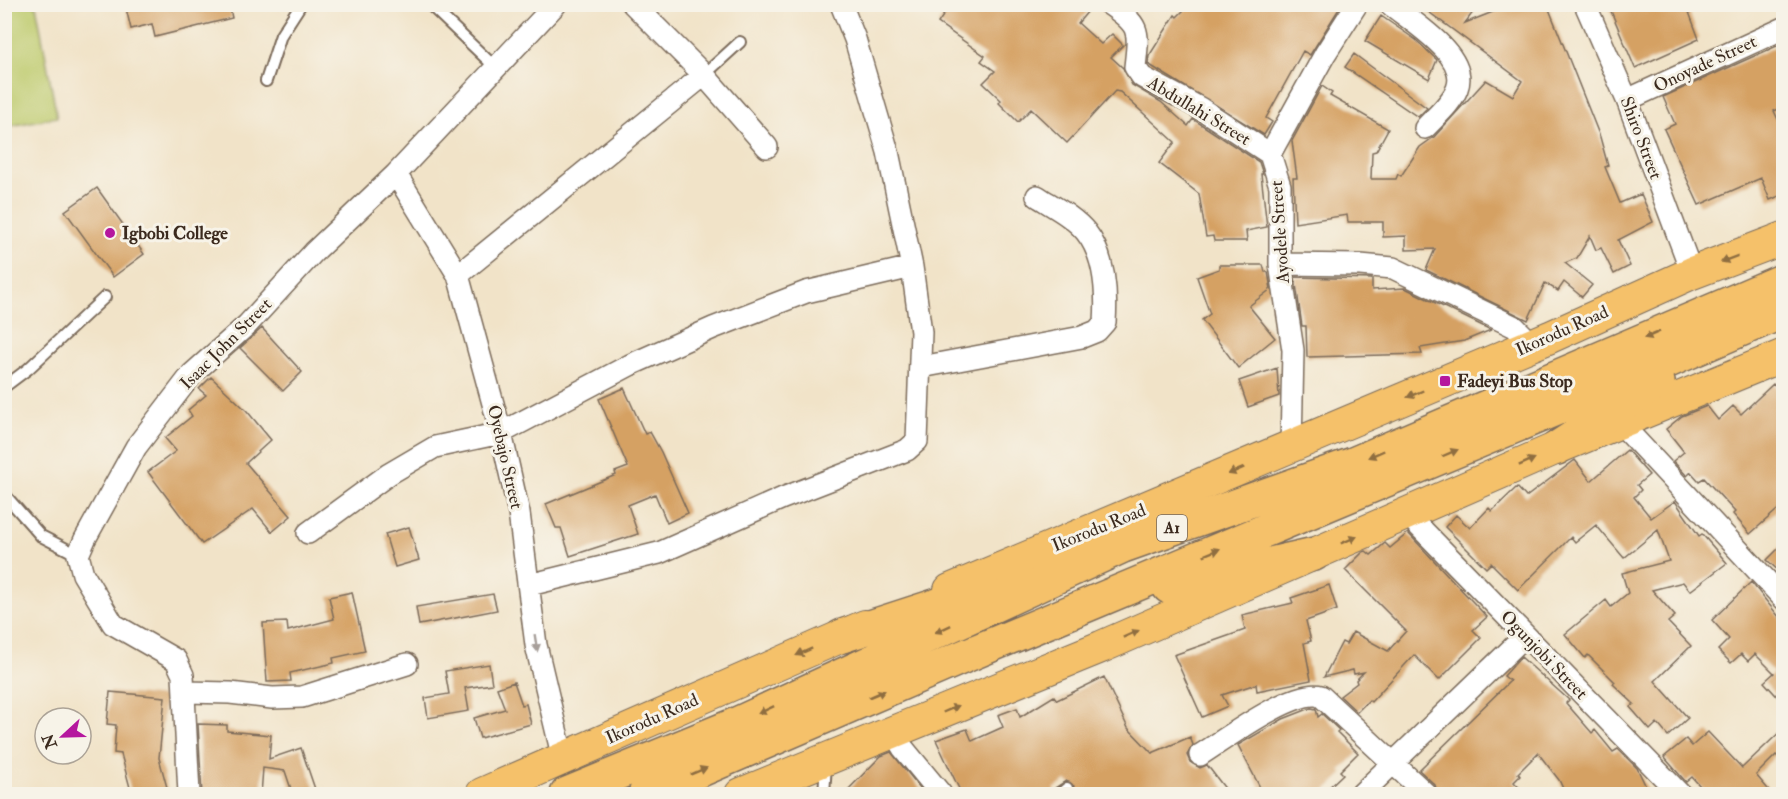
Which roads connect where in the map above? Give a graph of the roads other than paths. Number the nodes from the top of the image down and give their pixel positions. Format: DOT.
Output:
graph roads {
  1 [pos="301,4"];
  2 [pos="429,4"];
  3 [pos="556,4"];
  4 [pos="633,4"];
  5 [pos="841,4"];
  6 [pos="1109,4"];
  7 [pos="1357,4"];
  8 [pos="1389,4"];
  9 [pos="1585,4"];
  10 [pos="1784,28"];
  11 [pos="740,42"];
  12 [pos="495,68"];
  13 [pos="704,75"];
  14 [pos="266,81"];
  15 [pos="1627,100"];
  16 [pos="1425,128"];
  17 [pos="767,147"];
  18 [pos="1270,154"];
  19 [pos="396,174"];
  20 [pos="1038,196"];
  21 [pos="1784,238"];
  22 [pos="1280,264"];
  23 [pos="1784,264"];
  24 [pos="912,267"];
  25 [pos="1692,273"];
  26 [pos="458,274"];
  27 [pos="1784,280"];
  28 [pos="105,297"];
  29 [pos="1784,311"];
  30 [pos="1687,320"];
  31 [pos="1730,334"];
  32 [pos="1532,344"];
  33 [pos="1784,355"];
  34 [pos="921,368"];
  35 [pos="4,387"];
  36 [pos="1621,424"];
  37 [pos="501,433"];
  38 [pos="1291,448"];
  39 [pos="1557,448"];
  40 [pos="4,494"];
  41 [pos="1408,515"];
  42 [pos="308,533"];
  43 [pos="1123,546"];
  44 [pos="1314,554"];
  45 [pos="78,555"];
  46 [pos="529,585"];
  47 [pos="1784,599"];
  48 [pos="1079,607"];
  49 [pos="842,636"];
  50 [pos="1526,636"];
  51 [pos="407,664"];
  52 [pos="186,692"];
  53 [pos="894,734"];
  54 [pos="1200,755"];
  55 [pos="563,759"];
  56 [pos="826,761"];
  57 [pos="1394,763"];
  58 [pos="189,795"];
  59 [pos="482,795"];
  60 [pos="567,795"];
  61 [pos="645,795"];
  62 [pos="741,795"];
  63 [pos="824,795"];
  64 [pos="941,795"];
  65 [pos="1361,795"];
  66 [pos="1426,795"];
  67 [pos="1680,795"];
  1 -- 14 [label="lane"];
  2 -- 12 [label="lane"];
  3 -- 12 [label="street, Isaac John Street"];
  4 -- 13 [label="street"];
  5 -- 24 [label="street"];
  6 -- 18 [label="street, Abdullahi Street"];
  7 -- 18 [label="street, Ayodele Street"];
  8 -- 16 [label="street"];
  9 -- 15 [label="street, Shiro Street"];
  10 -- 15 [label="street, Onoyade Street"];
  11 -- 13 [label="lane"];
  12 -- 19 [label="street, Isaac John Street"];
  13 -- 17 [label="street"];
  13 -- 26 [label="street"];
  15 -- 25 [label="street, Shiro Street"];
  18 -- 22 [label="street, Ayodele Street"];
  19 -- 26 [label="street, Oyebajo Street"];
  19 -- 45 [label="street, Isaac John Street"];
  20 -- 34 [label="street"];
  21 -- 25 [label="main road, Ikorodu Road, one-way"];
  22 -- 32 [label="street"];
  22 -- 38 [label="street, Ayodele Street"];
  23 -- 30 [label="highway"];
  24 -- 34 [label="street"];
  24 -- 37 [label="street"];
  25 -- 32 [label="main road, Ikorodu Road"];
  26 -- 37 [label="street, Oyebajo Street"];
  27 -- 30 [label="highway, Ikorodu Road / A1"];
  28 -- 35 [label="lane"];
  29 -- 31 [label="highway, A1"];
  30 -- 43 [label="highway, Ikorodu Road / A1, one-way"];
  31 -- 39 [label="highway"];
  48 -- 31 [label="highway, A1, one-way"];
  32 -- 38 [label="main road, Ikorodu Road, one-way"];
  33 -- 36 [label="main road"];
  34 -- 46 [label="street"];
  36 -- 39 [label="main road"];
  36 -- 47 [label="street"];
  37 -- 42 [label="street"];
  37 -- 46 [label="street, Oyebajo Street"];
  38 -- 49 [label="main road, Ikorodu Road, one-way"];
  41 -- 39 [label="main road, one-way"];
  40 -- 45 [label="lane"];
  44 -- 41 [label="main road, one-way"];
  41 -- 50 [label="street, Ogunjobi Street"];
  43 -- 49 [label="highway"];
  43 -- 60 [label="highway, Ikorodu Road / A1, one-way"];
  44 -- 48 [label="highway"];
  53 -- 44 [label="main road, one-way"];
  45 -- 52 [label="street"];
  46 -- 55 [label="street, Oyebajo Street, one-way"];
  61 -- 48 [label="highway, A1, one-way"];
  49 -- 55 [label="main road, Ikorodu Road, one-way"];
  50 -- 57 [label="street"];
  50 -- 67 [label="street, Ogunjobi Street"];
  51 -- 52 [label="street"];
  52 -- 58 [label="street"];
  53 -- 56 [label="main road"];
  53 -- 64 [label="street"];
  54 -- 57 [label="street"];
  55 -- 59 [label="main road, Ikorodu Road"];
  56 -- 62 [label="main road"];
  56 -- 63 [label="lane"];
  57 -- 65 [label="street"];
  57 -- 66 [label="street"];
}
